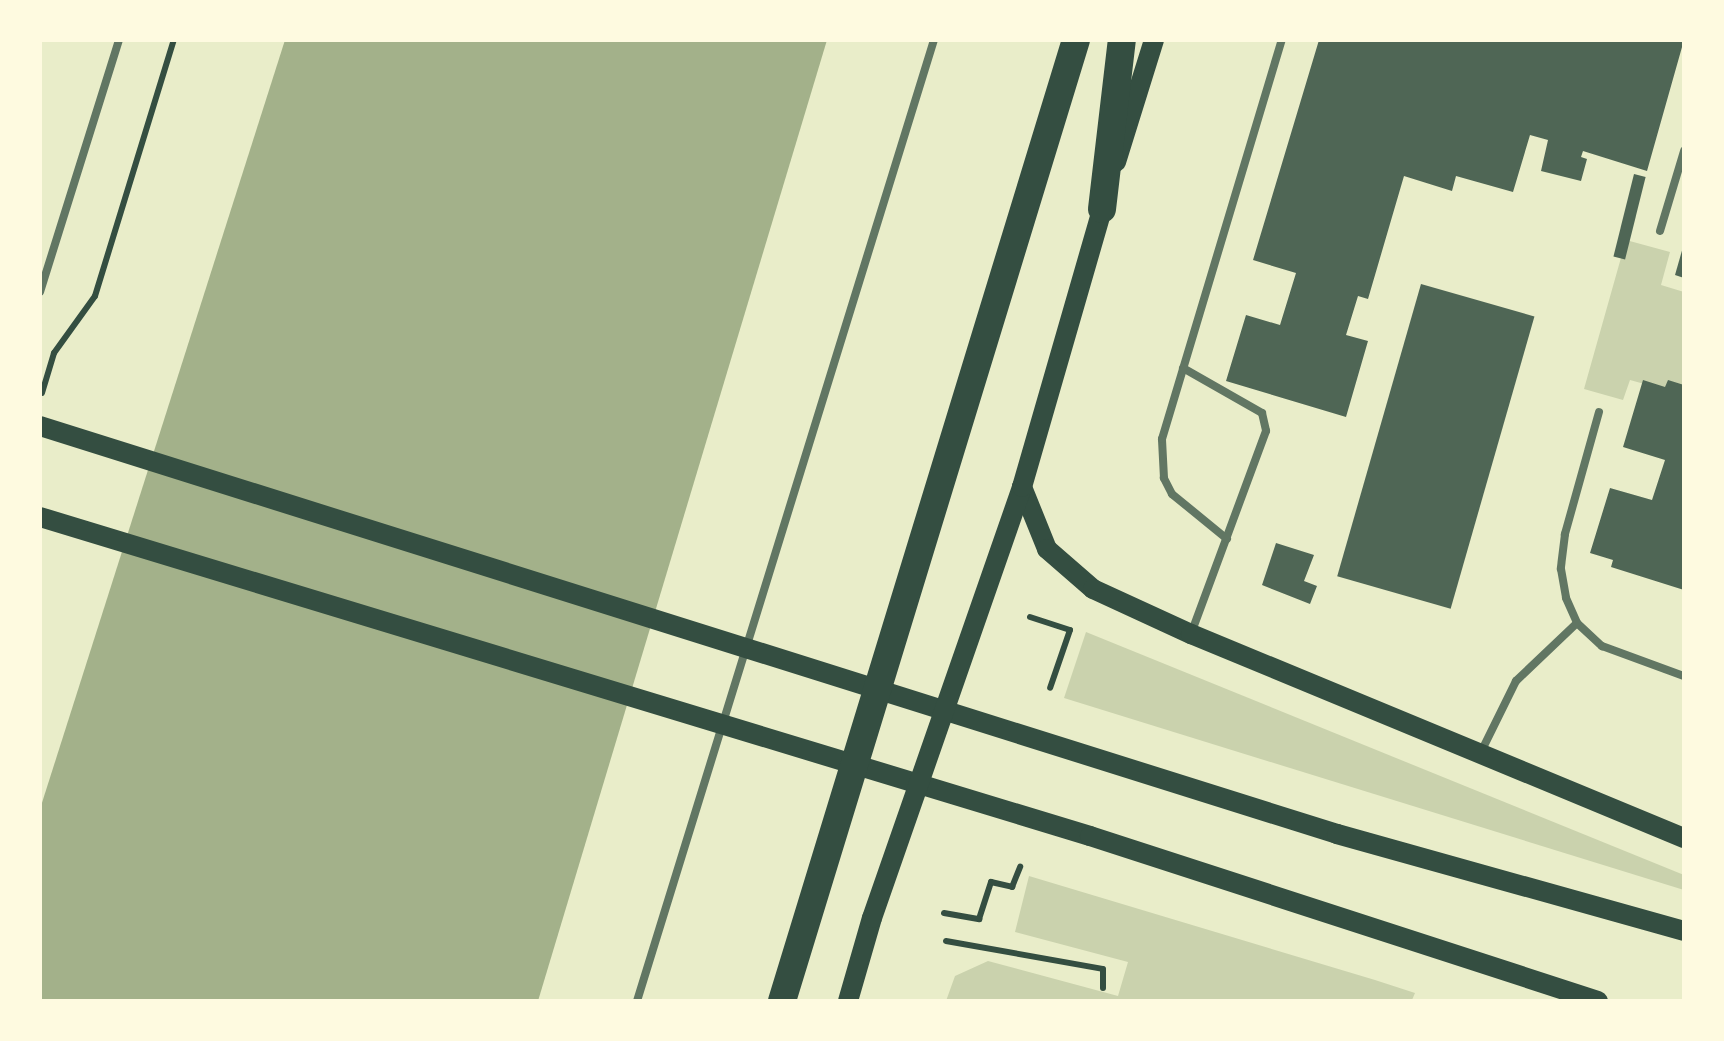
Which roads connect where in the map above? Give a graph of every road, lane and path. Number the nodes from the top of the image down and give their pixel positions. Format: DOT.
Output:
graph roads {
  1 [pos="119,40"];
  2 [pos="174,40"];
  3 [pos="934,40"];
  4 [pos="1076,40"];
  5 [pos="1122,40"];
  6 [pos="1154,40"];
  7 [pos="1282,40"];
  8 [pos="1684,151"];
  9 [pos="1102,208"];
  10 [pos="1660,231"];
  11 [pos="40,292"];
  12 [pos="1184,368"];
  13 [pos="40,399"];
  14 [pos="1599,412"];
  15 [pos="40,426"];
  16 [pos="1022,487"];
  17 [pos="40,517"];
  18 [pos="1226,539"];
  19 [pos="1030,617"];
  20 [pos="1577,623"];
  21 [pos="1191,634"];
  22 [pos="1684,676"];
  23 [pos="1050,688"];
  24 [pos="1480,754"];
  25 [pos="1684,838"];
  26 [pos="1020,867"];
  27 [pos="944,913"];
  28 [pos="1684,931"];
  29 [pos="946,941"];
  30 [pos="1103,988"];
  31 [pos="637,1001"];
  32 [pos="782,1001"];
  33 [pos="848,1001"];
  34 [pos="1598,1001"];
  1 -- 11 [label="lane"];
  2 -- 13 [label="path"];
  3 -- 31 [label="lane"];
  4 -- 32 [label="highway"];
  5 -- 9 [label="highway"];
  6 -- 9 [label="main road"];
  7 -- 12 [label="lane"];
  8 -- 10 [label="lane"];
  9 -- 16 [label="main road"];
  12 -- 18 [label="lane"];
  12 -- 18 [label="lane"];
  14 -- 20 [label="lane"];
  15 -- 28 [label="main road"];
  16 -- 21 [label="main road"];
  16 -- 33 [label="main road"];
  17 -- 34 [label="main road"];
  18 -- 21 [label="lane"];
  19 -- 23 [label="path"];
  20 -- 22 [label="lane"];
  20 -- 24 [label="lane"];
  21 -- 24 [label="main road"];
  24 -- 25 [label="main road"];
  26 -- 27 [label="path"];
  29 -- 30 [label="path"];
}
